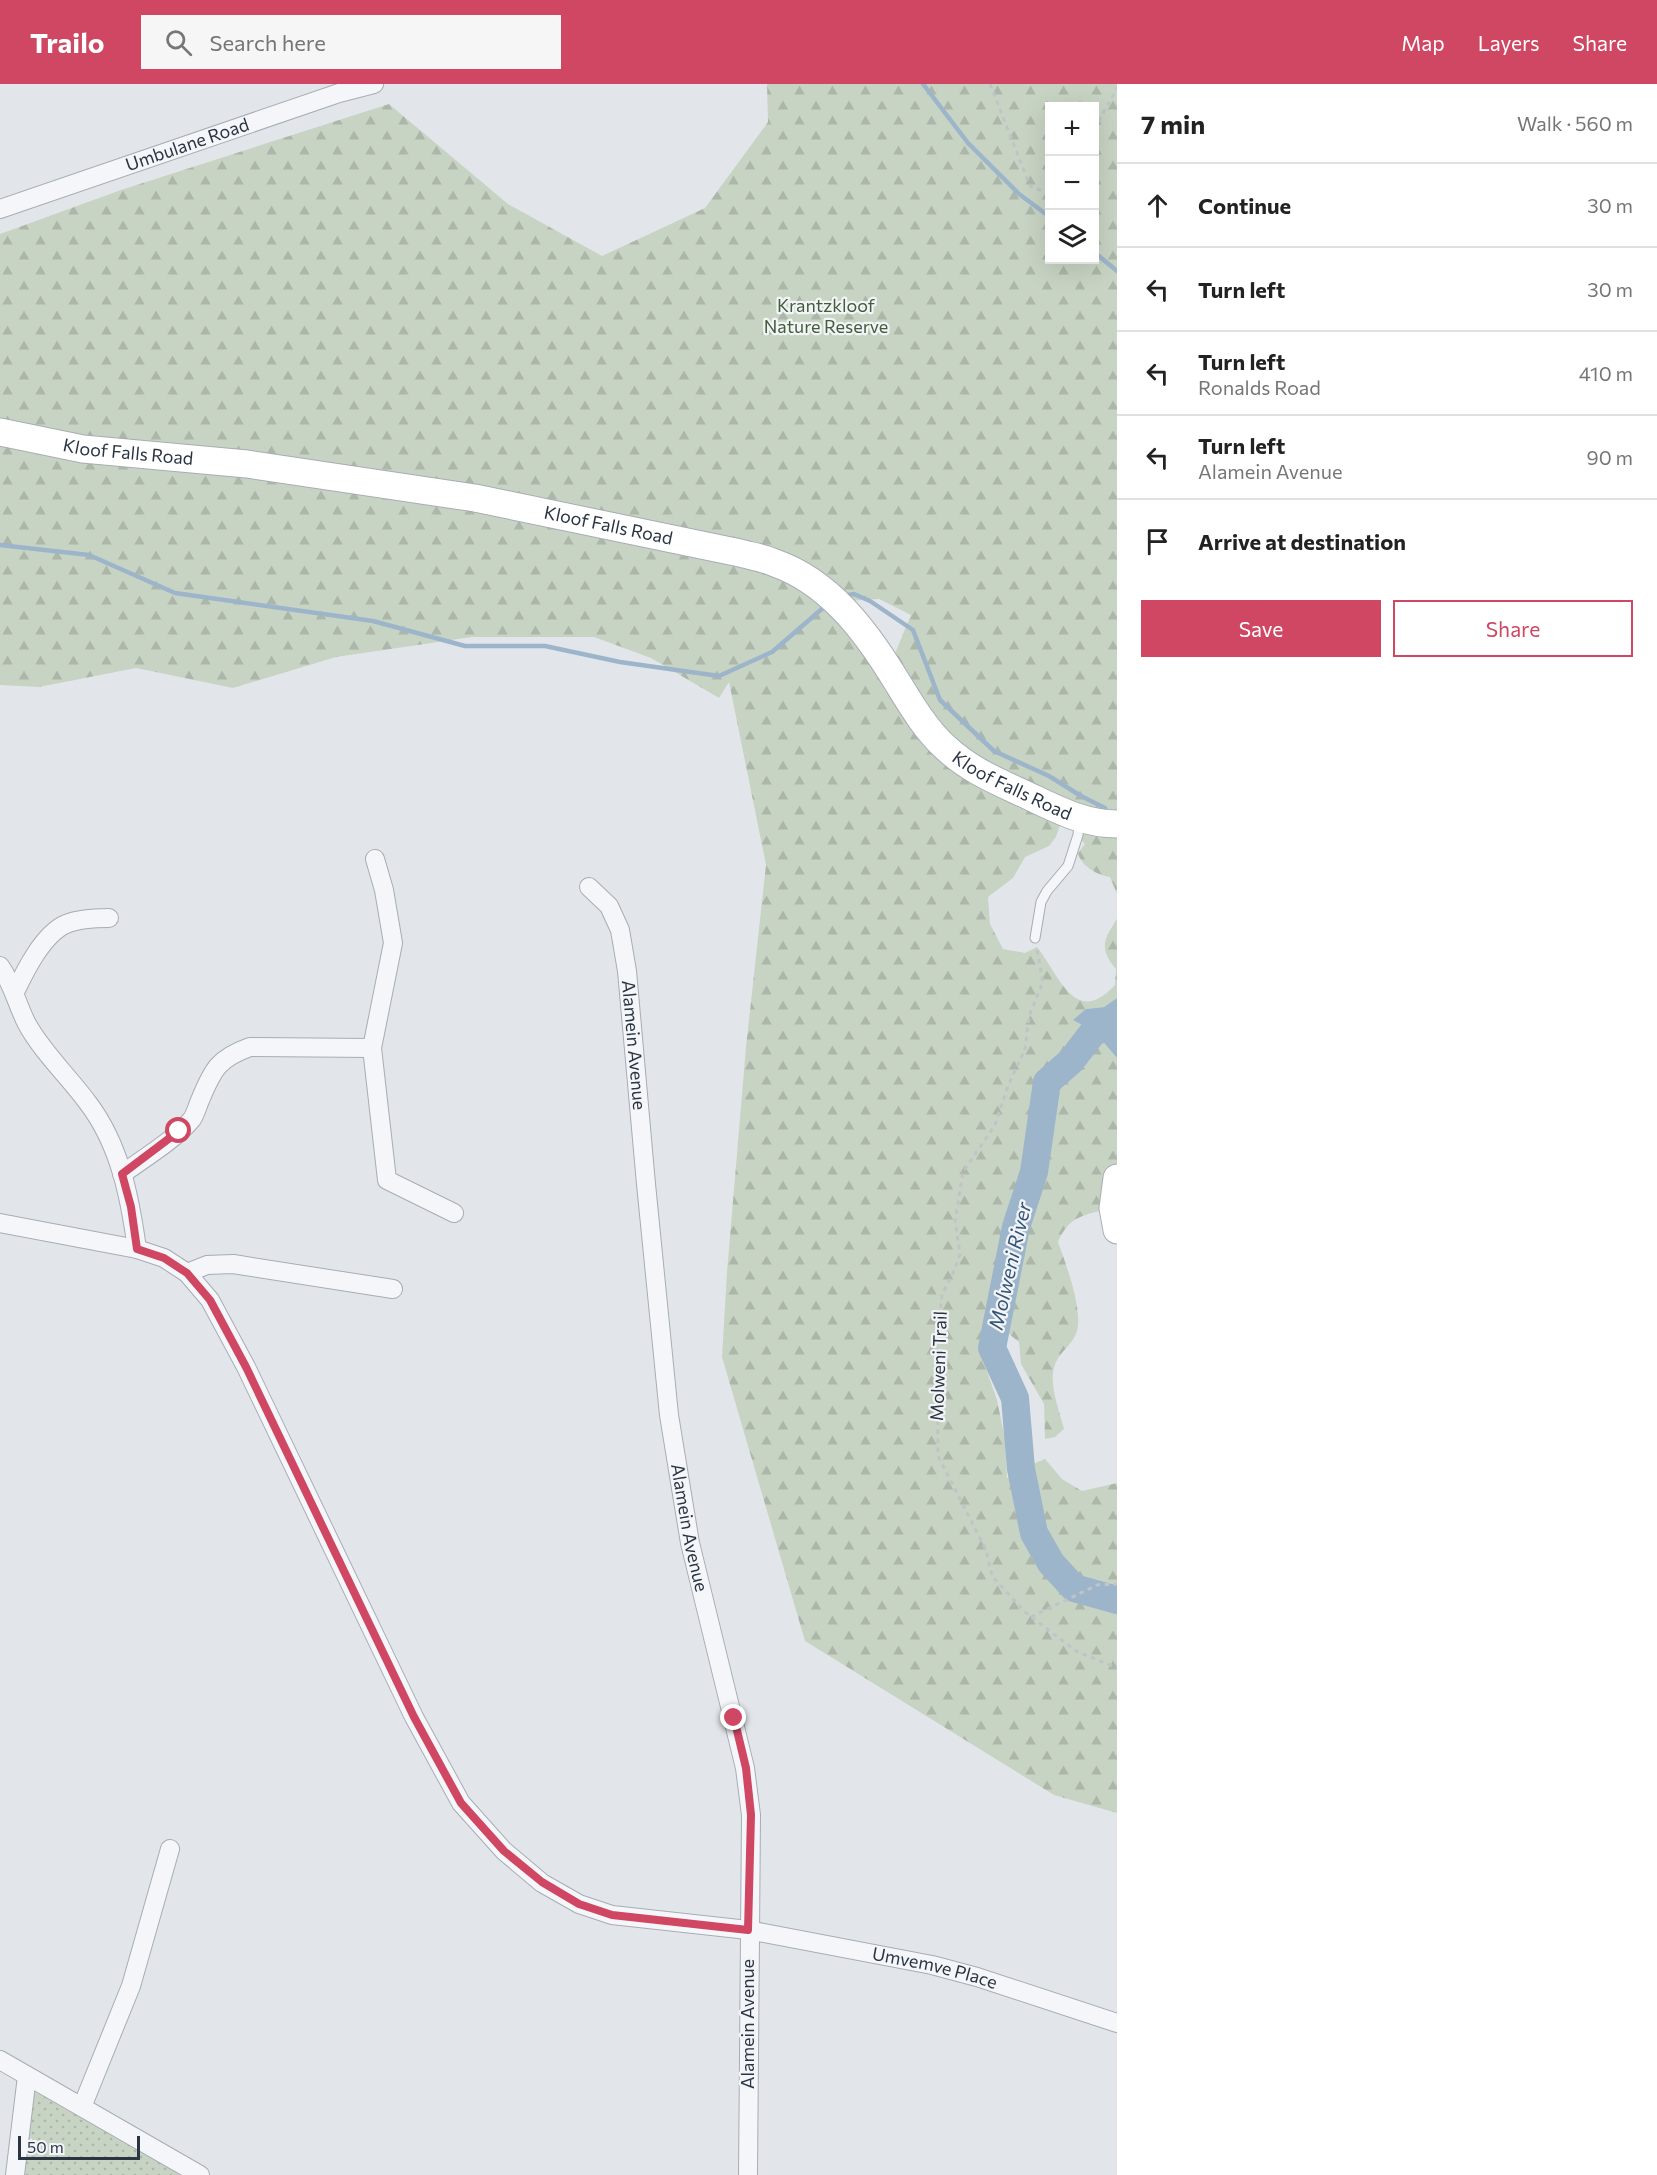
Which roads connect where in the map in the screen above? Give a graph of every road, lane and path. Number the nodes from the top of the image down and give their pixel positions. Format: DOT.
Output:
graph roads {
  1 [pos="374,84"];
  2 [pos="990,84"];
  3 [pos="1117,89"];
  4 [pos="1099,122"];
  5 [pos="1045,192"];
  6 [pos="0,209"];
  7 [pos="0,432"];
  8 [pos="1104,823"];
  9 [pos="375,859"];
  10 [pos="589,887"];
  11 [pos="108,918"];
  12 [pos="1035,938"];
  13 [pos="0,966"];
  14 [pos="15,992"];
  15 [pos="372,1048"];
  16 [pos="122,1174"];
  17 [pos="1117,1178"];
  18 [pos="454,1213"];
  19 [pos="0,1223"];
  20 [pos="1117,1230"];
  21 [pos="137,1249"];
  22 [pos="187,1273"];
  23 [pos="393,1289"];
  24 [pos="1117,1584"];
  25 [pos="1031,1617"];
  26 [pos="1117,1668"];
  27 [pos="170,1849"];
  28 [pos="748,1930"];
  29 [pos="1117,2023"];
  30 [pos="0,2060"];
  31 [pos="27,2076"];
  32 [pos="82,2107"];
  33 [pos="15,2175"];
  34 [pos="200,2175"];
  35 [pos="748,2175"];
  1 -- 6 [label="street, Umbulane Road"];
  2 -- 5 [label="path"];
  3 -- 4 [label="path"];
  7 -- 8 [label="main road, Kloof Falls Road"];
  8 -- 12 [label="lane"];
  9 -- 15 [label="street"];
  10 -- 28 [label="street, Alamein Avenue"];
  11 -- 14 [label="street"];
  12 -- 25 [label="path, Molweni Trail"];
  13 -- 14 [label="street"];
  14 -- 16 [label="street"];
  15 -- 16 [label="street"];
  15 -- 18 [label="street"];
  16 -- 21 [label="street"];
  17 -- 20 [label="main road"];
  19 -- 21 [label="street, Umvemve Place"];
  21 -- 22 [label="street, Umvemve Place"];
  22 -- 23 [label="street"];
  22 -- 28 [label="street, Umvemve Place"];
  24 -- 25 [label="path"];
  25 -- 26 [label="path, Molweni Trail"];
  27 -- 32 [label="street"];
  28 -- 29 [label="street, Umvemve Place"];
  28 -- 35 [label="street, Alamein Avenue"];
  30 -- 31 [label="street"];
  31 -- 32 [label="street"];
  31 -- 33 [label="street"];
  32 -- 34 [label="street"];
}
